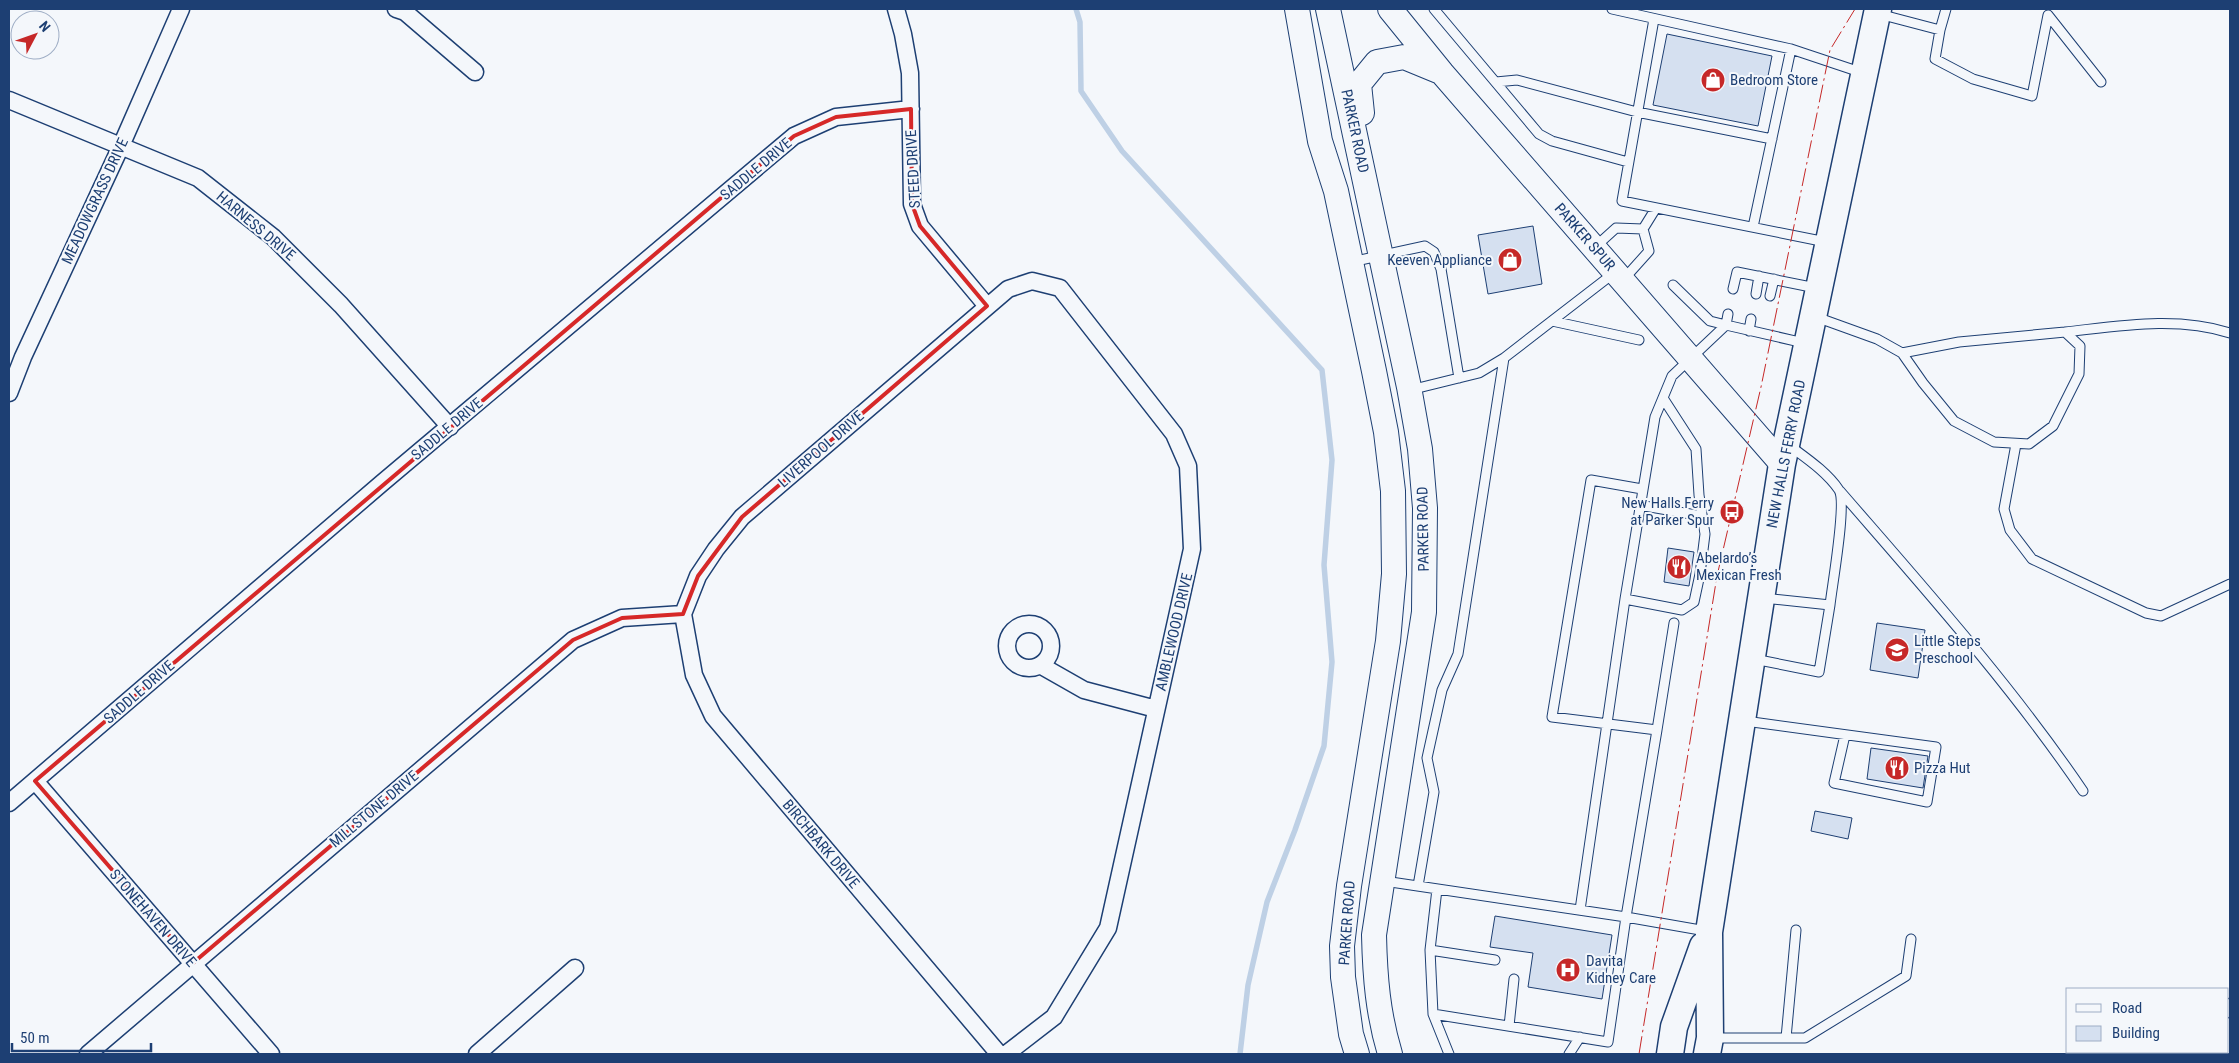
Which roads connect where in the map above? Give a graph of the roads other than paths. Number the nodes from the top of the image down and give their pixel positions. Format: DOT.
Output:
graph roads {
  1 [pos="181,9"];
  2 [pos="396,9"];
  3 [pos="896,9"];
  4 [pos="1286,9"];
  5 [pos="1297,9"];
  6 [pos="1328,9"];
  7 [pos="1434,9"];
  8 [pos="1612,9"];
  9 [pos="1946,9"];
  10 [pos="1392,10"];
  11 [pos="1877,11"];
  12 [pos="2048,12"];
  13 [pos="1654,18"];
  14 [pos="1940,30"];
  15 [pos="1791,49"];
  16 [pos="475,72"];
  17 [pos="1442,73"];
  18 [pos="1864,74"];
  19 [pos="1496,82"];
  20 [pos="2102,82"];
  21 [pos="1310,83"];
  22 [pos="9,100"];
  23 [pos="910,109"];
  24 [pos="1637,112"];
  25 [pos="1772,140"];
  26 [pos="121,146"];
  27 [pos="1628,162"];
  28 [pos="1656,208"];
  29 [pos="1374,219"];
  30 [pos="1753,227"];
  31 [pos="1643,229"];
  32 [pos="1829,242"];
  33 [pos="1594,248"];
  34 [pos="1382,255"];
  35 [pos="1351,262"];
  36 [pos="1619,276"];
  37 [pos="1759,276"];
  38 [pos="1774,279"];
  39 [pos="1673,285"];
  40 [pos="1819,288"];
  41 [pos="1733,290"];
  42 [pos="1756,294"];
  43 [pos="1770,296"];
  44 [pos="987,306"];
  45 [pos="1728,314"];
  46 [pos="1813,316"];
  47 [pos="1751,319"];
  48 [pos="1552,321"];
  49 [pos="1765,323"];
  50 [pos="1726,325"];
  51 [pos="1749,331"];
  52 [pos="2065,332"];
  53 [pos="2230,333"];
  54 [pos="1763,334"];
  55 [pos="1638,340"];
  56 [pos="1807,344"];
  57 [pos="16,353"];
  58 [pos="1902,353"];
  59 [pos="1504,358"];
  60 [pos="1690,359"];
  61 [pos="1459,378"];
  62 [pos="1410,390"];
  63 [pos="9,393"];
  64 [pos="1663,398"];
  65 [pos="450,427"];
  66 [pos="2016,444"];
  67 [pos="1784,454"];
  68 [pos="1642,489"];
  69 [pos="1840,491"];
  70 [pos="1639,505"];
  71 [pos="1702,516"];
  72 [pos="2230,584"];
  73 [pos="1761,598"];
  74 [pos="1625,599"];
  75 [pos="1830,605"];
  76 [pos="683,614"];
  77 [pos="1674,624"];
  78 [pos="1752,659"];
  79 [pos="1040,665"];
  80 [pos="1156,709"];
  81 [pos="1742,720"];
  82 [pos="1607,725"];
  83 [pos="1657,730"];
  84 [pos="1845,735"];
  85 [pos="35,781"];
  86 [pos="2083,791"];
  87 [pos="9,803"];
  88 [pos="1383,881"];
  89 [pos="1418,886"];
  90 [pos="1437,889"];
  91 [pos="1580,910"];
  92 [pos="1626,917"];
  93 [pos="1796,930"];
  94 [pos="1709,932"];
  95 [pos="1911,939"];
  96 [pos="1430,950"];
  97 [pos="1495,960"];
  98 [pos="192,963"];
  99 [pos="575,968"];
  100 [pos="1514,979"];
  101 [pos="1433,1014"];
  102 [pos="1509,1026"];
  103 [pos="1580,1037"];
  104 [pos="1786,1038"];
  105 [pos="1708,1046"];
  106 [pos="88,1054"];
  107 [pos="271,1054"];
  108 [pos="477,1054"];
  109 [pos="999,1054"];
  110 [pos="1006,1054"];
  111 [pos="1357,1054"];
  112 [pos="1390,1054"];
  113 [pos="1449,1054"];
  114 [pos="1568,1054"];
  115 [pos="1670,1054"];
  1 -- 26 [label="street, MEADOWGRASS DRIVE"];
  2 -- 16 [label="street"];
  3 -- 23 [label="street, STEED DRIVE"];
  4 -- 21 [label="main road, PARKER ROAD"];
  5 -- 21 [label="main road, PARKER ROAD"];
  6 -- 29 [label="main road, PARKER ROAD"];
  7 -- 19 [label="lane"];
  8 -- 13 [label="lane"];
  9 -- 14 [label="lane"];
  10 -- 17 [label="main road, PARKER SPUR"];
  11 -- 14 [label="lane"];
  11 -- 18 [label="main road, NEW HALLS FERRY ROAD"];
  12 -- 14 [label="lane"];
  12 -- 20 [label="lane"];
  13 -- 15 [label="lane"];
  13 -- 24 [label="lane"];
  15 -- 18 [label="lane"];
  15 -- 25 [label="lane"];
  17 -- 29 [label="main road"];
  17 -- 33 [label="main road, PARKER SPUR"];
  18 -- 32 [label="main road, NEW HALLS FERRY ROAD"];
  19 -- 24 [label="lane"];
  19 -- 27 [label="lane"];
  21 -- 35 [label="main road, PARKER ROAD"];
  22 -- 26 [label="street, HARNESS DRIVE"];
  23 -- 44 [label="street, STEED DRIVE"];
  23 -- 65 [label="street, SADDLE DRIVE"];
  24 -- 25 [label="lane"];
  24 -- 27 [label="lane"];
  25 -- 30 [label="lane"];
  26 -- 57 [label="street, MEADOWGRASS DRIVE"];
  26 -- 65 [label="street, HARNESS DRIVE"];
  27 -- 28 [label="lane"];
  28 -- 30 [label="lane"];
  28 -- 31 [label="lane"];
  29 -- 34 [label="main road, PARKER ROAD"];
  30 -- 32 [label="lane"];
  31 -- 33 [label="lane"];
  31 -- 36 [label="lane"];
  32 -- 40 [label="main road, NEW HALLS FERRY ROAD"];
  33 -- 36 [label="main road, PARKER SPUR"];
  34 -- 35 [label="lane"];
  34 -- 61 [label="lane"];
  34 -- 62 [label="main road, PARKER ROAD"];
  35 -- 111 [label="main road, PARKER ROAD"];
  36 -- 48 [label="lane"];
  36 -- 60 [label="main road, PARKER SPUR"];
  37 -- 38 [label="lane"];
  37 -- 41 [label="lane"];
  37 -- 42 [label="lane"];
  38 -- 40 [label="lane"];
  38 -- 43 [label="lane"];
  39 -- 50 [label="lane"];
  40 -- 46 [label="main road, NEW HALLS FERRY ROAD"];
  44 -- 76 [label="street, LIVERPOOL DRIVE"];
  44 -- 80 [label="street, AMBLEWOOD DRIVE"];
  45 -- 50 [label="lane"];
  46 -- 56 [label="main road, NEW HALLS FERRY ROAD"];
  46 -- 58 [label="lane"];
  47 -- 51 [label="lane"];
  48 -- 55 [label="lane"];
  48 -- 59 [label="lane"];
  49 -- 54 [label="lane"];
  50 -- 51 [label="lane"];
  50 -- 60 [label="lane"];
  51 -- 54 [label="lane"];
  52 -- 53 [label="lane"];
  52 -- 58 [label="lane"];
  52 -- 66 [label="lane"];
  54 -- 56 [label="lane"];
  56 -- 67 [label="main road, NEW HALLS FERRY ROAD"];
  57 -- 63 [label="street, MEADOWGRASS DRIVE"];
  58 -- 66 [label="lane"];
  59 -- 61 [label="lane"];
  59 -- 89 [label="lane"];
  60 -- 64 [label="lane"];
  60 -- 67 [label="main road, PARKER SPUR"];
  61 -- 62 [label="lane"];
  62 -- 88 [label="main road, PARKER ROAD"];
  64 -- 68 [label="lane"];
  64 -- 71 [label="lane"];
  65 -- 85 [label="street, SADDLE DRIVE"];
  66 -- 72 [label="lane"];
  67 -- 69 [label="lane"];
  67 -- 73 [label="main road, NEW HALLS FERRY ROAD"];
  68 -- 70 [label="lane"];
  68 -- 82 [label="lane"];
  69 -- 75 [label="lane"];
  69 -- 86 [label="lane"];
  70 -- 71 [label="lane"];
  70 -- 74 [label="lane"];
  71 -- 74 [label="lane"];
  73 -- 75 [label="lane"];
  73 -- 78 [label="main road, NEW HALLS FERRY ROAD"];
  74 -- 82 [label="lane"];
  75 -- 78 [label="lane"];
  76 -- 98 [label="street, MILLSTONE DRIVE"];
  76 -- 109 [label="street, BIRCHBARK DRIVE"];
  77 -- 83 [label="lane"];
  78 -- 81 [label="main road, NEW HALLS FERRY ROAD"];
  79 -- 80 [label="street"];
  80 -- 110 [label="street, AMBLEWOOD DRIVE"];
  81 -- 84 [label="lane"];
  81 -- 94 [label="main road, NEW HALLS FERRY ROAD"];
  82 -- 83 [label="lane"];
  82 -- 91 [label="lane"];
  83 -- 92 [label="lane"];
  84 -- 84 [label="lane"];
  85 -- 87 [label="street, SADDLE DRIVE"];
  85 -- 98 [label="street, STONEHAVEN DRIVE"];
  88 -- 89 [label="lane"];
  88 -- 112 [label="main road, PARKER ROAD"];
  89 -- 90 [label="lane"];
  90 -- 91 [label="lane"];
  90 -- 96 [label="lane"];
  91 -- 92 [label="lane"];
  92 -- 94 [label="lane"];
  92 -- 103 [label="lane"];
  93 -- 104 [label="lane"];
  94 -- 105 [label="main road, NEW HALLS FERRY ROAD"];
  94 -- 115 [label="main road, NEW HALLS FERRY ROAD"];
  95 -- 104 [label="lane"];
  96 -- 97 [label="lane"];
  96 -- 101 [label="lane"];
  98 -- 106 [label="street, MILLSTONE DRIVE"];
  98 -- 107 [label="street, STONEHAVEN DRIVE"];
  99 -- 108 [label="street"];
  100 -- 102 [label="lane"];
  101 -- 102 [label="lane"];
  101 -- 113 [label="lane"];
  102 -- 103 [label="lane"];
  103 -- 114 [label="lane"];
  104 -- 105 [label="lane"];
}
